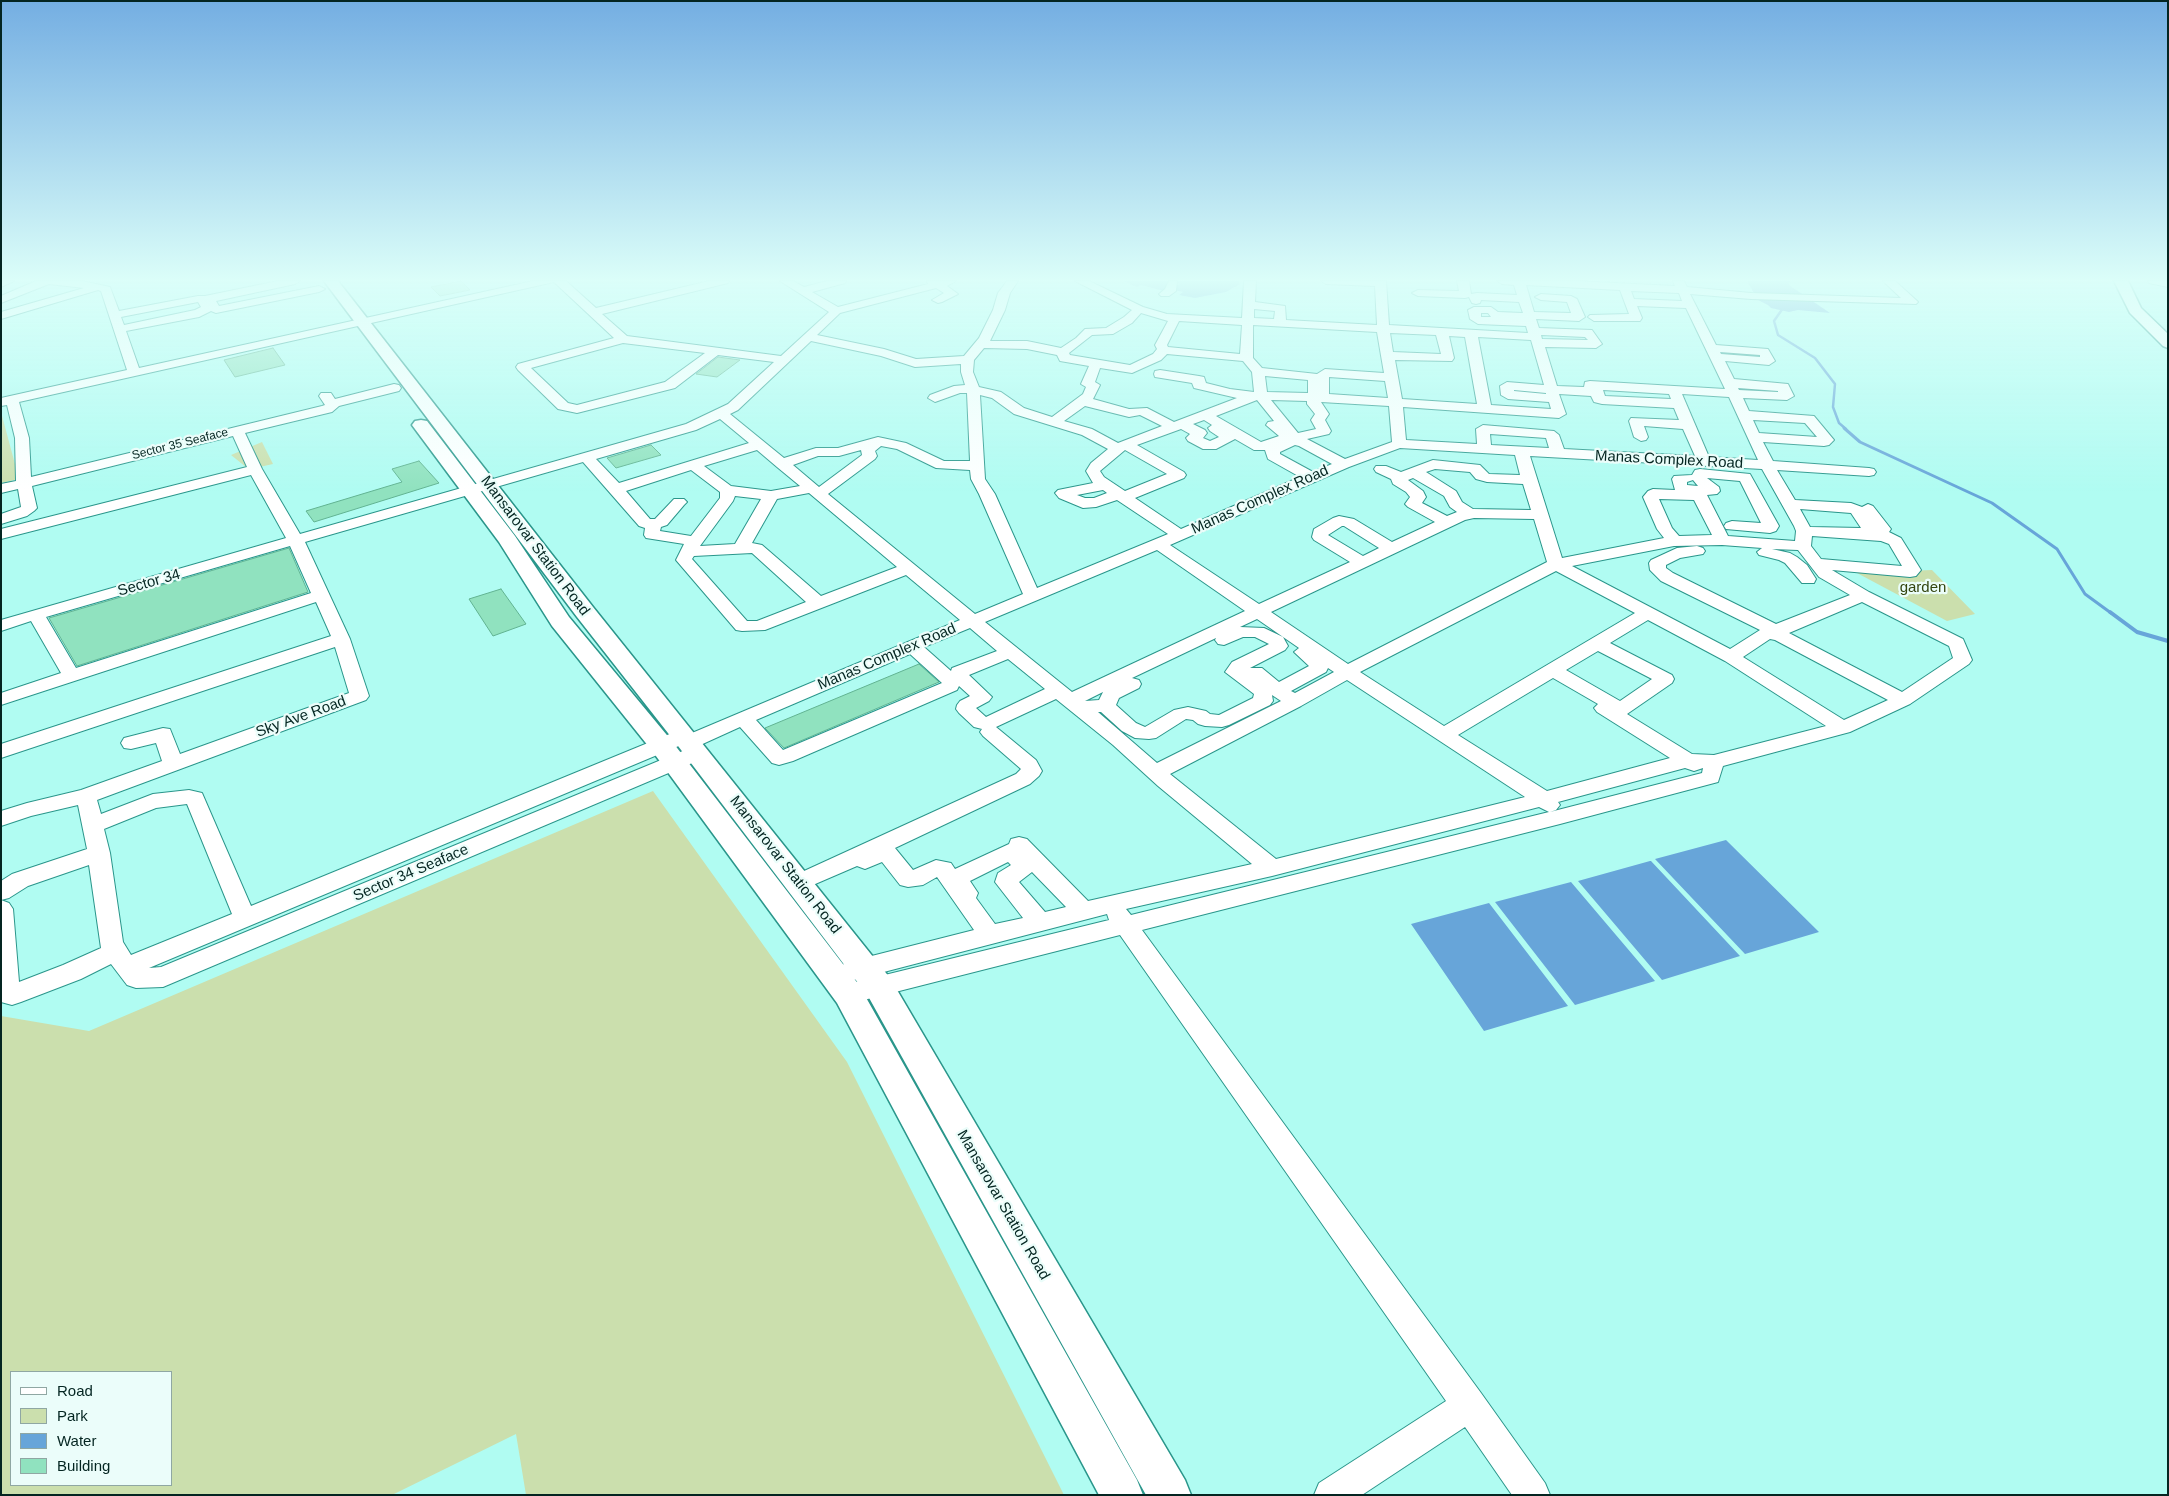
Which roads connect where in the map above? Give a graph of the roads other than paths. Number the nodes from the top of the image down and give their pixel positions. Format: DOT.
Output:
graph roads {
  1 [pos="127,351"];
  2 [pos="234,351"];
  3 [pos="373,351"];
  4 [pos="373,351"];
  5 [pos="579,351"];
  6 [pos="715,351"];
  7 [pos="722,351"];
  8 [pos="794,351"];
  9 [pos="874,351"];
  10 [pos="975,351"];
  11 [pos="1057,351"];
  12 [pos="1163,351"];
  13 [pos="1172,351"];
  14 [pos="1247,351"];
  15 [pos="1387,351"];
  16 [pos="1446,351"];
  17 [pos="1476,351"];
  18 [pos="1538,351"];
  19 [pos="1712,351"];
  20 [pos="1063,352"];
  21 [pos="1388,356"];
  22 [pos="1247,358"];
  23 [pos="784,360"];
  24 [pos="968,360"];
  25 [pos="1094,368"];
  26 [pos="1723,370"];
  27 [pos="1263,372"];
  28 [pos="134,373"];
  29 [pos="1503,373"];
  30 [pos="1160,374"];
  31 [pos="1391,377"];
  32 [pos="1590,385"];
  33 [pos="396,386"];
  34 [pos="1549,388"];
  35 [pos="973,390"];
  36 [pos="1668,390"];
  37 [pos="935,398"];
  38 [pos="1255,398"];
  39 [pos="1319,398"];
  40 [pos="1596,399"];
  41 [pos="7,401"];
  42 [pos="1083,401"];
  43 [pos="1396,404"];
  44 [pos="1674,404"];
  45 [pos="1479,409"];
  46 [pos="722,414"];
  47 [pos="1744,415"];
  48 [pos="414,416"];
  49 [pos="1205,418"];
  50 [pos="1055,422"];
  51 [pos="245,423"];
  52 [pos="1178,425"];
  53 [pos="1690,425"];
  54 [pos="1398,426"];
  55 [pos="1460,437"];
  56 [pos="1754,437"];
  57 [pos="878,442"];
  58 [pos="759,444"];
  59 [pos="1399,444"];
  60 [pos="1122,446"];
  61 [pos="1435,446"];
  62 [pos="1480,446"];
  63 [pos="1522,452"];
  64 [pos="1558,454"];
  65 [pos="1415,456"];
  66 [pos="586,457"];
  67 [pos="1652,458"];
  68 [pos="1678,460"];
  69 [pos="1704,461"];
  70 [pos="782,464"];
  71 [pos="1344,464"];
  72 [pos="693,465"];
  73 [pos="1431,465"];
  74 [pos="1767,465"];
  75 [pos="976,466"];
  76 [pos="255,469"];
  77 [pos="1381,469"];
  78 [pos="1869,472"];
  79 [pos="1408,475"];
  80 [pos="1312,478"];
  81 [pos="1520,478"];
  82 [pos="25,486"];
  83 [pos="480,488"];
  84 [pos="1,489"];
  85 [pos="616,489"];
  86 [pos="1111,489"];
  87 [pos="727,490"];
  88 [pos="815,491"];
  89 [pos="1711,493"];
  90 [pos="1,495"];
  91 [pos="771,496"];
  92 [pos="679,502"];
  93 [pos="1789,504"];
  94 [pos="1722,509"];
  95 [pos="1868,509"];
  96 [pos="1464,510"];
  97 [pos="1541,515"];
  98 [pos="1,519"];
  99 [pos="1441,519"];
  100 [pos="653,524"];
  101 [pos="1867,526"];
  102 [pos="1664,527"];
  103 [pos="1726,533"];
  104 [pos="1756,533"];
  105 [pos="1,534"];
  106 [pos="1803,534"];
  107 [pos="1180,535"];
  108 [pos="296,541"];
  109 [pos="1675,541"];
  110 [pos="1158,544"];
  111 [pos="1387,545"];
  112 [pos="691,546"];
  113 [pos="1705,546"];
  114 [pos="741,548"];
  115 [pos="1357,559"];
  116 [pos="1556,564"];
  117 [pos="909,568"];
  118 [pos="1814,574"];
  119 [pos="321,595"];
  120 [pos="1032,596"];
  121 [pos="1863,596"];
  122 [pos="818,603"];
  123 [pos="585,612"];
  124 [pos="1649,612"];
  125 [pos="36,614"];
  126 [pos="1252,620"];
  127 [pos="560,621"];
  128 [pos="974,621"];
  129 [pos="1,626"];
  130 [pos="341,639"];
  131 [pos="1597,643"];
  132 [pos="1300,645"];
  133 [pos="912,646"];
  134 [pos="1010,652"];
  135 [pos="1731,657"];
  136 [pos="1347,672"];
  137 [pos="1550,672"];
  138 [pos="72,677"];
  139 [pos="1278,690"];
  140 [pos="1,699"];
  141 [pos="1070,699"];
  142 [pos="1903,700"];
  143 [pos="1294,702"];
  144 [pos="1106,706"];
  145 [pos="743,718"];
  146 [pos="1843,728"];
  147 [pos="990,732"];
  148 [pos="1445,734"];
  149 [pos="131,743"];
  150 [pos="681,748"];
  151 [pos="1,752"];
  152 [pos="1689,760"];
  153 [pos="173,764"];
  154 [pos="1712,769"];
  155 [pos="1156,772"];
  156 [pos="86,796"];
  157 [pos="1544,799"];
  158 [pos="1560,817"];
  159 [pos="1,819"];
  160 [pos="93,824"];
  161 [pos="1016,842"];
  162 [pos="99,853"];
  163 [pos="1272,868"];
  164 [pos="802,888"];
  165 [pos="1,892"];
  166 [pos="1,910"];
  167 [pos="1107,913"];
  168 [pos="245,918"];
  169 [pos="1040,922"];
  170 [pos="996,934"];
  171 [pos="120,960"];
  172 [pos="856,981"];
  173 [pos="1469,1405"];
  174 [pos="1122,1495"];
  175 [pos="1170,1495"];
  176 [pos="1331,1495"];
  177 [pos="1533,1495"];
  1 -- 28 [label="street"];
  2 -- 28 [label="street"];
  3 -- 33 [label="main road, Mansarovar Station Road"];
  4 -- 33 [label="main road, Mansarovar Station Road"];
  5 -- 6 [label="street"];
  7 -- 23 [label="street"];
  8 -- 23 [label="street, Sector 34"];
  9 -- 24 [label="street"];
  10 -- 24 [label="street"];
  11 -- 20 [label="street"];
  12 -- 20 [label="street"];
  13 -- 22 [label="street"];
  14 -- 22 [label="street"];
  15 -- 21 [label="street"];
  16 -- 21 [label="street"];
  17 -- 45 [label="street"];
  18 -- 34 [label="street"];
  19 -- 26 [label="street"];
  21 -- 31 [label="street"];
  22 -- 27 [label="street"];
  23 -- 46 [label="street, Sector 34"];
  24 -- 35 [label="street"];
  25 -- 42 [label="street"];
  26 -- 36 [label="street"];
  26 -- 47 [label="street"];
  27 -- 38 [label="street"];
  27 -- 39 [label="street"];
  28 -- 41 [label="street"];
  29 -- 34 [label="street"];
  30 -- 38 [label="street"];
  31 -- 39 [label="street"];
  31 -- 43 [label="street"];
  32 -- 34 [label="street"];
  33 -- 51 [label="street"];
  33 -- 83 [label="main road, Mansarovar Station Road"];
  34 -- 40 [label="street"];
  34 -- 45 [label="street"];
  35 -- 37 [label="street"];
  35 -- 50 [label="street"];
  35 -- 75 [label="street"];
  36 -- 44 [label="street"];
  36 -- 44 [label="street"];
  38 -- 39 [label="street"];
  38 -- 39 [label="street"];
  38 -- 49 [label="street"];
  38 -- 49 [label="street"];
  39 -- 43 [label="street"];
  41 -- 82 [label="street"];
  42 -- 50 [label="street"];
  42 -- 52 [label="street"];
  43 -- 45 [label="street"];
  43 -- 54 [label="street"];
  44 -- 53 [label="street"];
  45 -- 55 [label="street"];
  46 -- 58 [label="street"];
  46 -- 66 [label="street, Sector 34"];
  47 -- 56 [label="street"];
  47 -- 56 [label="street"];
  48 -- 83 [label="main road, Mansarovar Station Road"];
  49 -- 52 [label="street"];
  49 -- 52 [label="street"];
  50 -- 60 [label="street"];
  51 -- 76 [label="street, Sector 35 Seaface"];
  51 -- 82 [label="street, Sector 35 Seaface"];
  52 -- 60 [label="street"];
  53 -- 67 [label="street"];
  53 -- 69 [label="street"];
  54 -- 59 [label="street"];
  54 -- 61 [label="street"];
  56 -- 74 [label="street"];
  57 -- 70 [label="street"];
  57 -- 75 [label="street"];
  57 -- 88 [label="street"];
  58 -- 70 [label="street"];
  58 -- 72 [label="street"];
  59 -- 61 [label="street, Manas Complex Road"];
  59 -- 71 [label="street, Manas Complex Road"];
  60 -- 86 [label="street"];
  60 -- 86 [label="street"];
  61 -- 62 [label="street, Manas Complex Road"];
  62 -- 63 [label="street, Manas Complex Road"];
  62 -- 64 [label="street"];
  63 -- 64 [label="street, Manas Complex Road"];
  63 -- 81 [label="street"];
  64 -- 67 [label="street, Manas Complex Road"];
  65 -- 73 [label="street"];
  66 -- 83 [label="street, Sector 34"];
  66 -- 85 [label="street"];
  67 -- 68 [label="street, Manas Complex Road"];
  68 -- 69 [label="street, Manas Complex Road"];
  68 -- 89 [label="street"];
  69 -- 74 [label="street, Manas Complex Road"];
  70 -- 88 [label="street"];
  71 -- 80 [label="street, Manas Complex Road"];
  71 -- 80 [label="street"];
  72 -- 85 [label="street"];
  72 -- 87 [label="street"];
  73 -- 79 [label="street"];
  73 -- 81 [label="street"];
  74 -- 78 [label="street, Manas Complex Road"];
  74 -- 93 [label="street"];
  75 -- 120 [label="street"];
  76 -- 105 [label="street"];
  76 -- 108 [label="street, Sector 35 Seaface"];
  77 -- 79 [label="street"];
  79 -- 96 [label="street"];
  79 -- 99 [label="street"];
  80 -- 107 [label="street, Manas Complex Road"];
  81 -- 97 [label="street"];
  82 -- 84 [label="street, Sector 35 Seaface"];
  82 -- 90 [label="street"];
  82 -- 98 [label="street"];
  83 -- 108 [label="street, Sector 34"];
  83 -- 123 [label="main road, Mansarovar Station Road"];
  83 -- 127 [label="main road, Mansarovar Station Road"];
  85 -- 100 [label="street"];
  86 -- 107 [label="street"];
  87 -- 91 [label="street"];
  87 -- 112 [label="street"];
  88 -- 91 [label="street"];
  88 -- 117 [label="street"];
  89 -- 94 [label="street"];
  89 -- 103 [label="street"];
  89 -- 103 [label="street"];
  91 -- 114 [label="street"];
  92 -- 100 [label="street"];
  93 -- 101 [label="street"];
  93 -- 106 [label="street"];
  95 -- 106 [label="street"];
  96 -- 97 [label="street"];
  96 -- 99 [label="street"];
  97 -- 116 [label="street"];
  99 -- 111 [label="street"];
  100 -- 112 [label="street"];
  102 -- 103 [label="street"];
  102 -- 103 [label="street"];
  102 -- 109 [label="street"];
  103 -- 104 [label="street"];
  103 -- 106 [label="street"];
  103 -- 113 [label="street"];
  106 -- 118 [label="street"];
  106 -- 118 [label="street"];
  107 -- 110 [label="street, Manas Complex Road"];
  108 -- 119 [label="street, Sky Ave Road"];
  108 -- 125 [label="street, Sector 34"];
  109 -- 113 [label="street"];
  109 -- 116 [label="street"];
  110 -- 120 [label="street, Manas Complex Road"];
  110 -- 126 [label="street"];
  111 -- 115 [label="street"];
  111 -- 115 [label="street"];
  112 -- 114 [label="street"];
  112 -- 122 [label="street"];
  113 -- 118 [label="street"];
  113 -- 121 [label="street"];
  114 -- 122 [label="street"];
  115 -- 126 [label="street"];
  116 -- 124 [label="street"];
  116 -- 136 [label="street"];
  117 -- 122 [label="street"];
  117 -- 128 [label="street"];
  118 -- 121 [label="street"];
  119 -- 130 [label="street, Sky Ave Road"];
  119 -- 138 [label="street"];
  120 -- 128 [label="street, Manas Complex Road"];
  121 -- 142 [label="street"];
  123 -- 127 [label="main road"];
  123 -- 150 [label="main road, Mansarovar Station Road"];
  124 -- 131 [label="street"];
  124 -- 135 [label="street"];
  125 -- 129 [label="street, Sector 34"];
  125 -- 138 [label="street"];
  126 -- 132 [label="street"];
  126 -- 141 [label="street"];
  126 -- 144 [label="street"];
  126 -- 144 [label="street"];
  127 -- 150 [label="main road, Mansarovar Station Road"];
  128 -- 133 [label="street, Manas Complex Road"];
  128 -- 134 [label="street"];
  130 -- 151 [label="street"];
  130 -- 153 [label="street, Sky Ave Road"];
  131 -- 137 [label="street"];
  131 -- 137 [label="street"];
  132 -- 136 [label="street"];
  132 -- 139 [label="street"];
  132 -- 139 [label="street"];
  133 -- 145 [label="street, Manas Complex Road"];
  133 -- 145 [label="street"];
  134 -- 141 [label="street"];
  134 -- 141 [label="street"];
  135 -- 142 [label="street"];
  135 -- 146 [label="street"];
  136 -- 143 [label="street"];
  136 -- 148 [label="street"];
  137 -- 148 [label="street"];
  137 -- 152 [label="street"];
  138 -- 140 [label="street"];
  139 -- 143 [label="street"];
  141 -- 144 [label="street"];
  141 -- 155 [label="street"];
  142 -- 146 [label="street"];
  143 -- 155 [label="street"];
  145 -- 150 [label="street, Manas Complex Road"];
  146 -- 154 [label="street"];
  147 -- 164 [label="street"];
  148 -- 157 [label="street"];
  149 -- 153 [label="street"];
  150 -- 164 [label="main road, Mansarovar Station Road"];
  150 -- 168 [label="street, Sector 34 Seaface"];
  150 -- 171 [label="street, Sector 34 Seaface"];
  150 -- 172 [label="main road, Mansarovar Station Road"];
  152 -- 154 [label="street"];
  152 -- 157 [label="street"];
  153 -- 156 [label="street, Sky Ave Road"];
  154 -- 158 [label="street"];
  155 -- 163 [label="street"];
  156 -- 159 [label="street"];
  156 -- 160 [label="street"];
  157 -- 158 [label="street"];
  157 -- 163 [label="street"];
  158 -- 167 [label="street"];
  160 -- 162 [label="street"];
  160 -- 168 [label="street"];
  161 -- 167 [label="street"];
  162 -- 165 [label="street"];
  162 -- 171 [label="street"];
  163 -- 167 [label="street"];
  164 -- 170 [label="street"];
  164 -- 172 [label="main road, Mansarovar Station Road"];
  166 -- 171 [label="street"];
  167 -- 169 [label="street"];
  167 -- 172 [label="street"];
  167 -- 173 [label="street"];
  168 -- 171 [label="street, Sector 34 Seaface"];
  169 -- 170 [label="street"];
  169 -- 170 [label="street"];
  170 -- 172 [label="street"];
  172 -- 174 [label="main road, Mansarovar Station Road"];
  172 -- 175 [label="main road, Mansarovar Station Road"];
  173 -- 176 [label="street"];
  173 -- 177 [label="street"];
}
